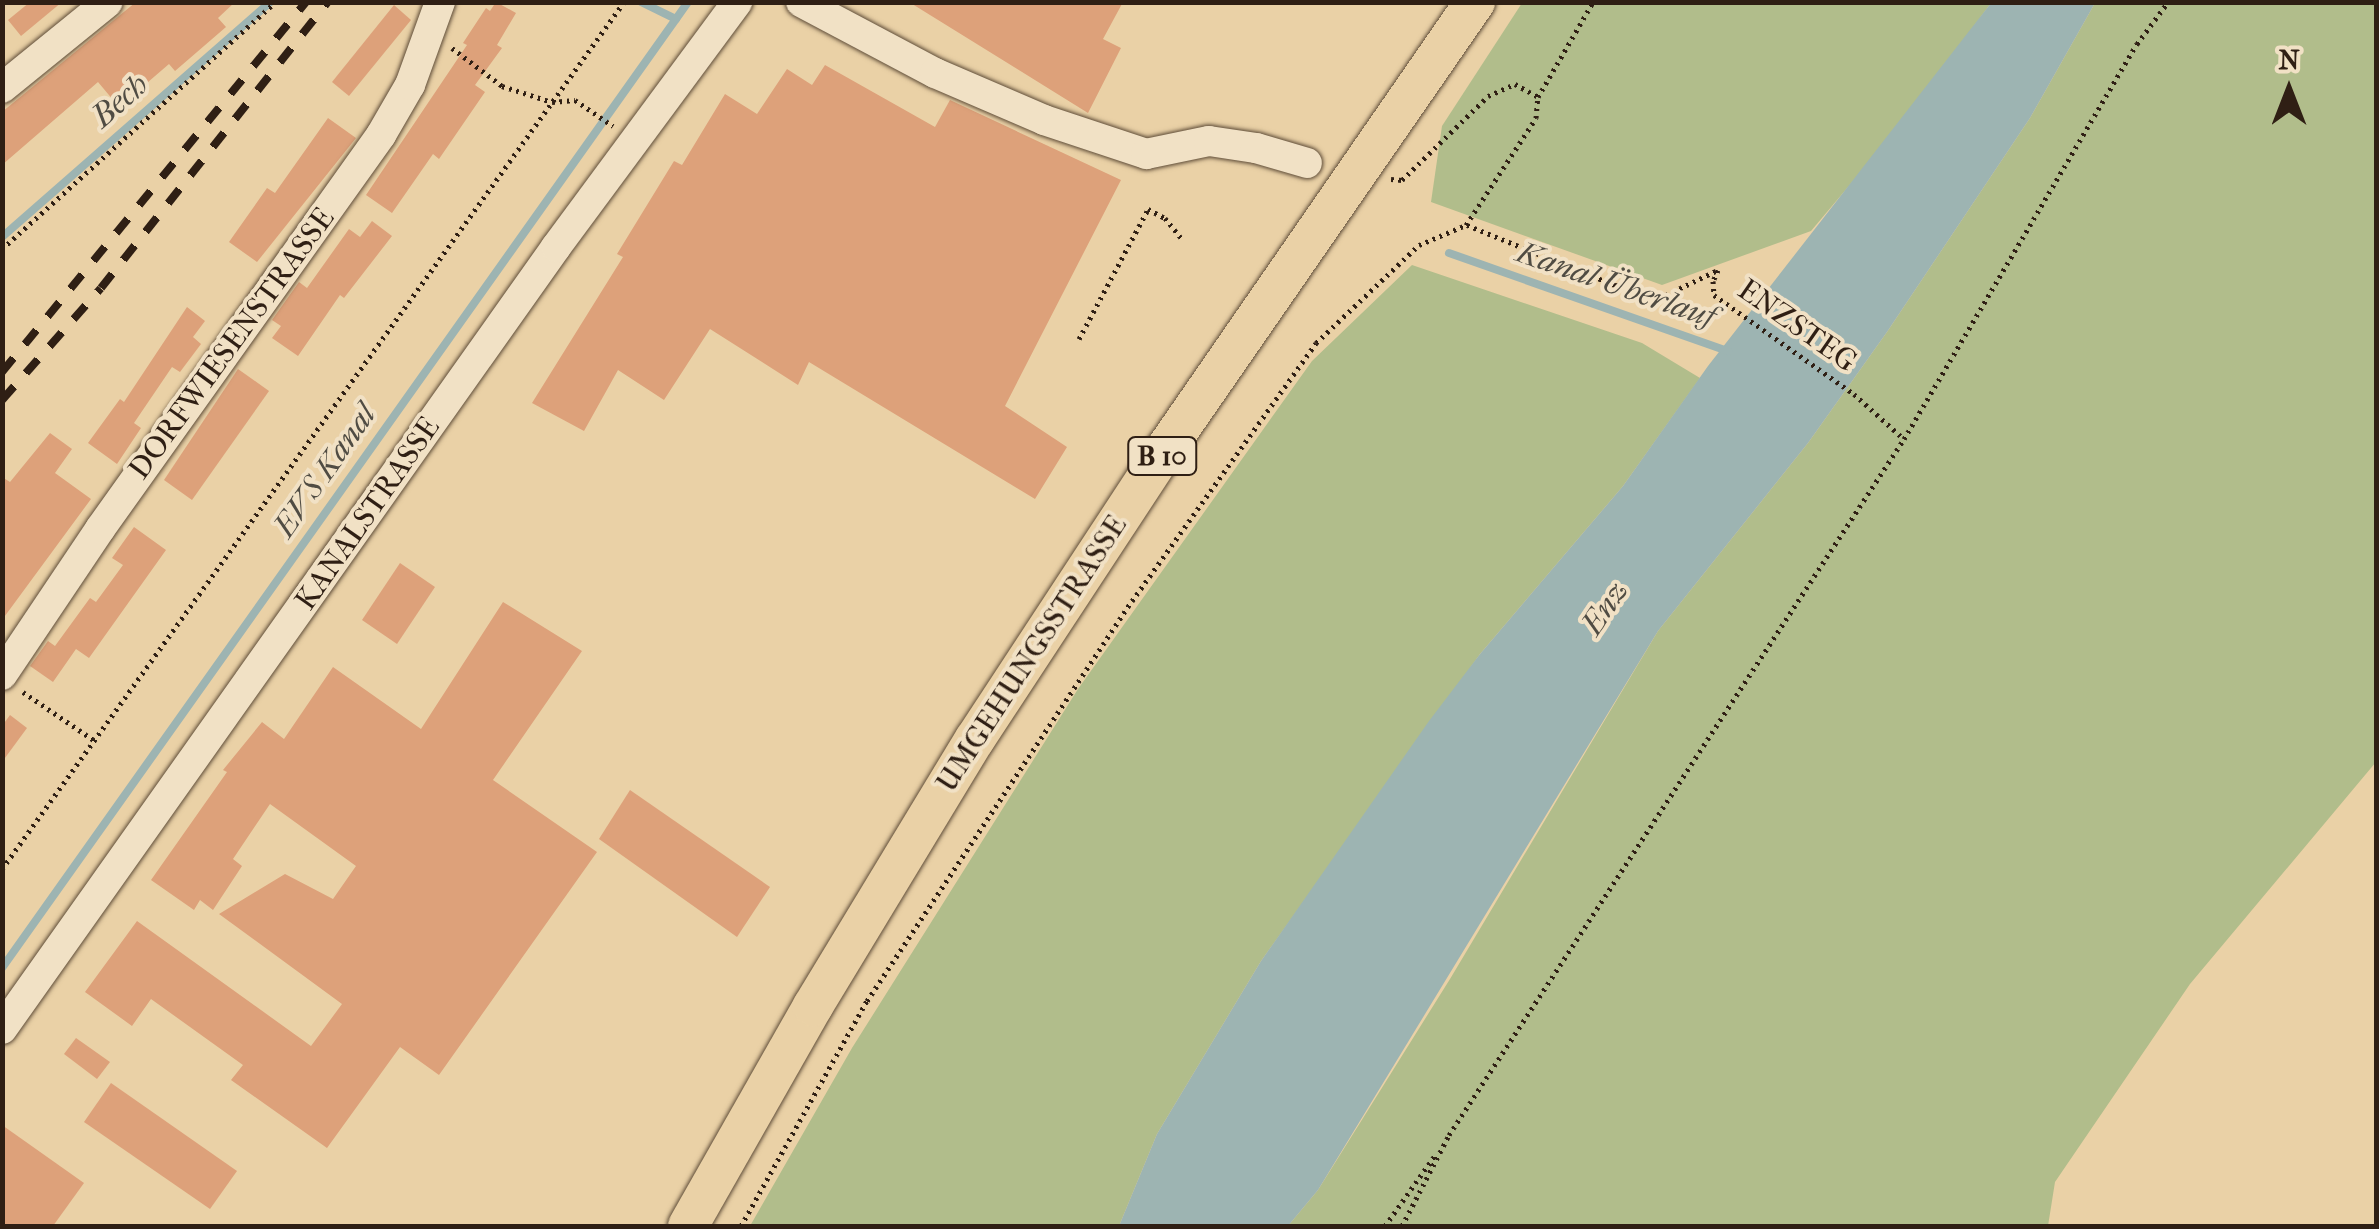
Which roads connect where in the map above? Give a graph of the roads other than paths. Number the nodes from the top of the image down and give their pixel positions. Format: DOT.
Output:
graph roads {
  1 [pos="108,2"];
  2 [pos="440,2"];
  3 [pos="737,2"];
  4 [pos="802,2"];
  5 [pos="1474,2"];
  6 [pos="2,88"];
  7 [pos="1306,164"];
  8 [pos="10,682"];
  9 [pos="2,1029"];
  10 [pos="688,1226"];
  1 -- 6 [label="street"];
  2 -- 8 [label="street, DORFWIESENSTRASSE"];
  3 -- 9 [label="street, KANALSTRASSE"];
  4 -- 7 [label="street"];
  5 -- 10 [label="main road, UMGEHUNGSSTRASSE / B 10"];
}
